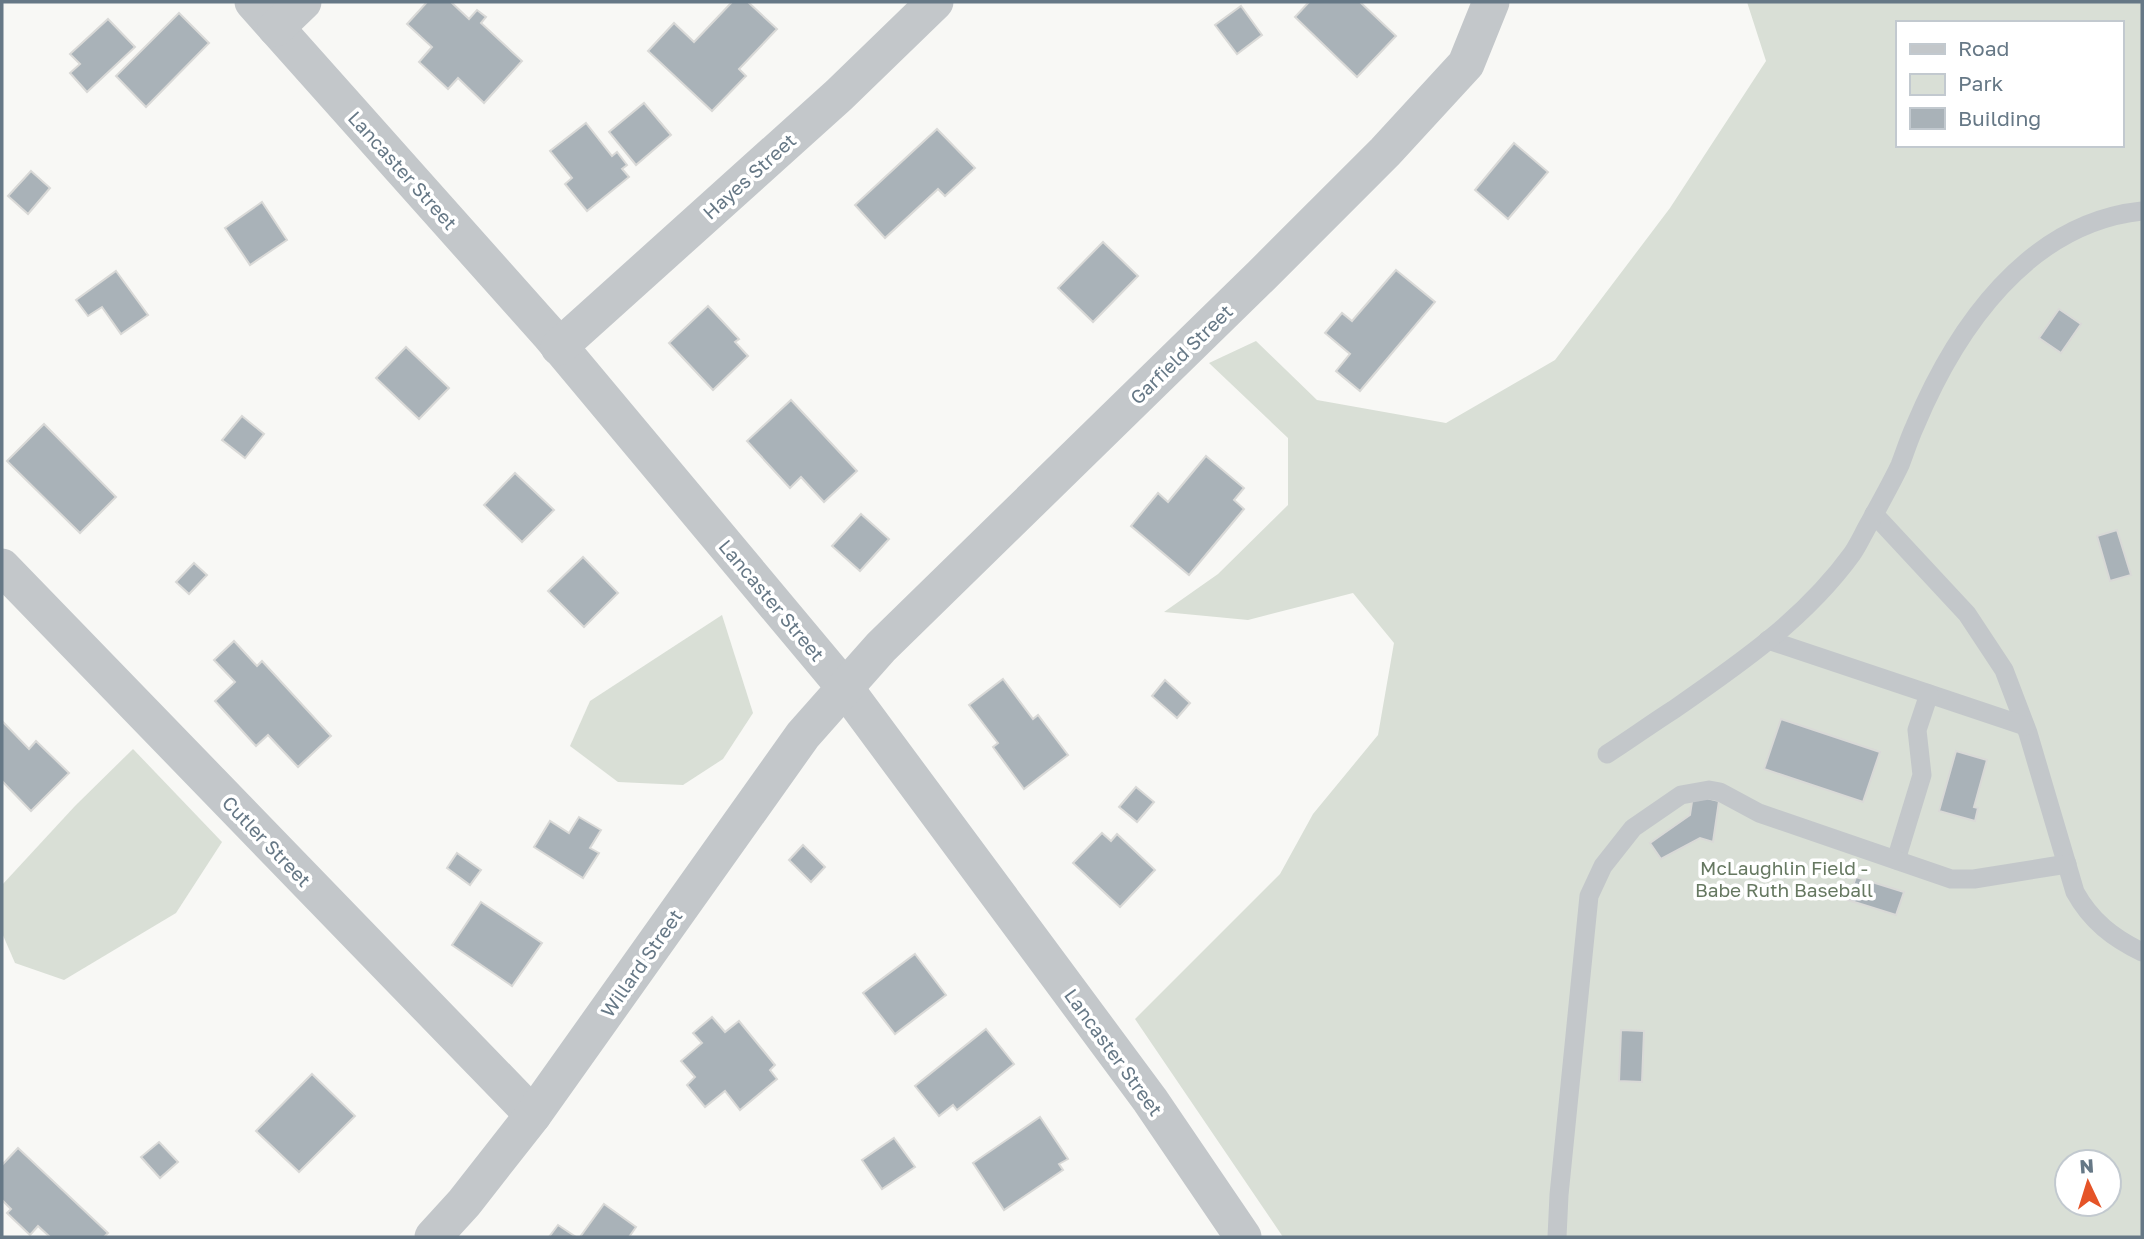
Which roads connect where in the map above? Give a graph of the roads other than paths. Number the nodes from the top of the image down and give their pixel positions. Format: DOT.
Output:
graph roads {
  1 [pos="303,2"];
  2 [pos="935,2"];
  3 [pos="1491,2"];
  4 [pos="264,15"];
  5 [pos="2142,211"];
  6 [pos="559,347"];
  7 [pos="1874,514"];
  8 [pos="2,567"];
  9 [pos="1768,640"];
  10 [pos="845,688"];
  11 [pos="1929,694"];
  12 [pos="2025,726"];
  13 [pos="1607,754"];
  14 [pos="1896,860"];
  15 [pos="2067,864"];
  16 [pos="2142,953"];
  17 [pos="533,1115"];
  18 [pos="433,1237"];
  19 [pos="1243,1237"];
  20 [pos="1557,1237"];
  1 -- 4 [label="street"];
  2 -- 6 [label="street, Hayes Street"];
  3 -- 10 [label="street, Garfield Street"];
  4 -- 6 [label="street, Lancaster Street"];
  5 -- 7 [label="lane"];
  6 -- 10 [label="street, Lancaster Street"];
  7 -- 9 [label="lane"];
  7 -- 12 [label="lane"];
  8 -- 17 [label="street, Cutler Street"];
  9 -- 11 [label="lane"];
  9 -- 13 [label="lane"];
  10 -- 17 [label="street, Willard Street"];
  10 -- 19 [label="street, Lancaster Street"];
  11 -- 12 [label="lane"];
  11 -- 14 [label="lane"];
  12 -- 15 [label="lane"];
  14 -- 15 [label="lane"];
  14 -- 20 [label="lane"];
  15 -- 16 [label="lane"];
  17 -- 18 [label="street, Willard Street"];
}
